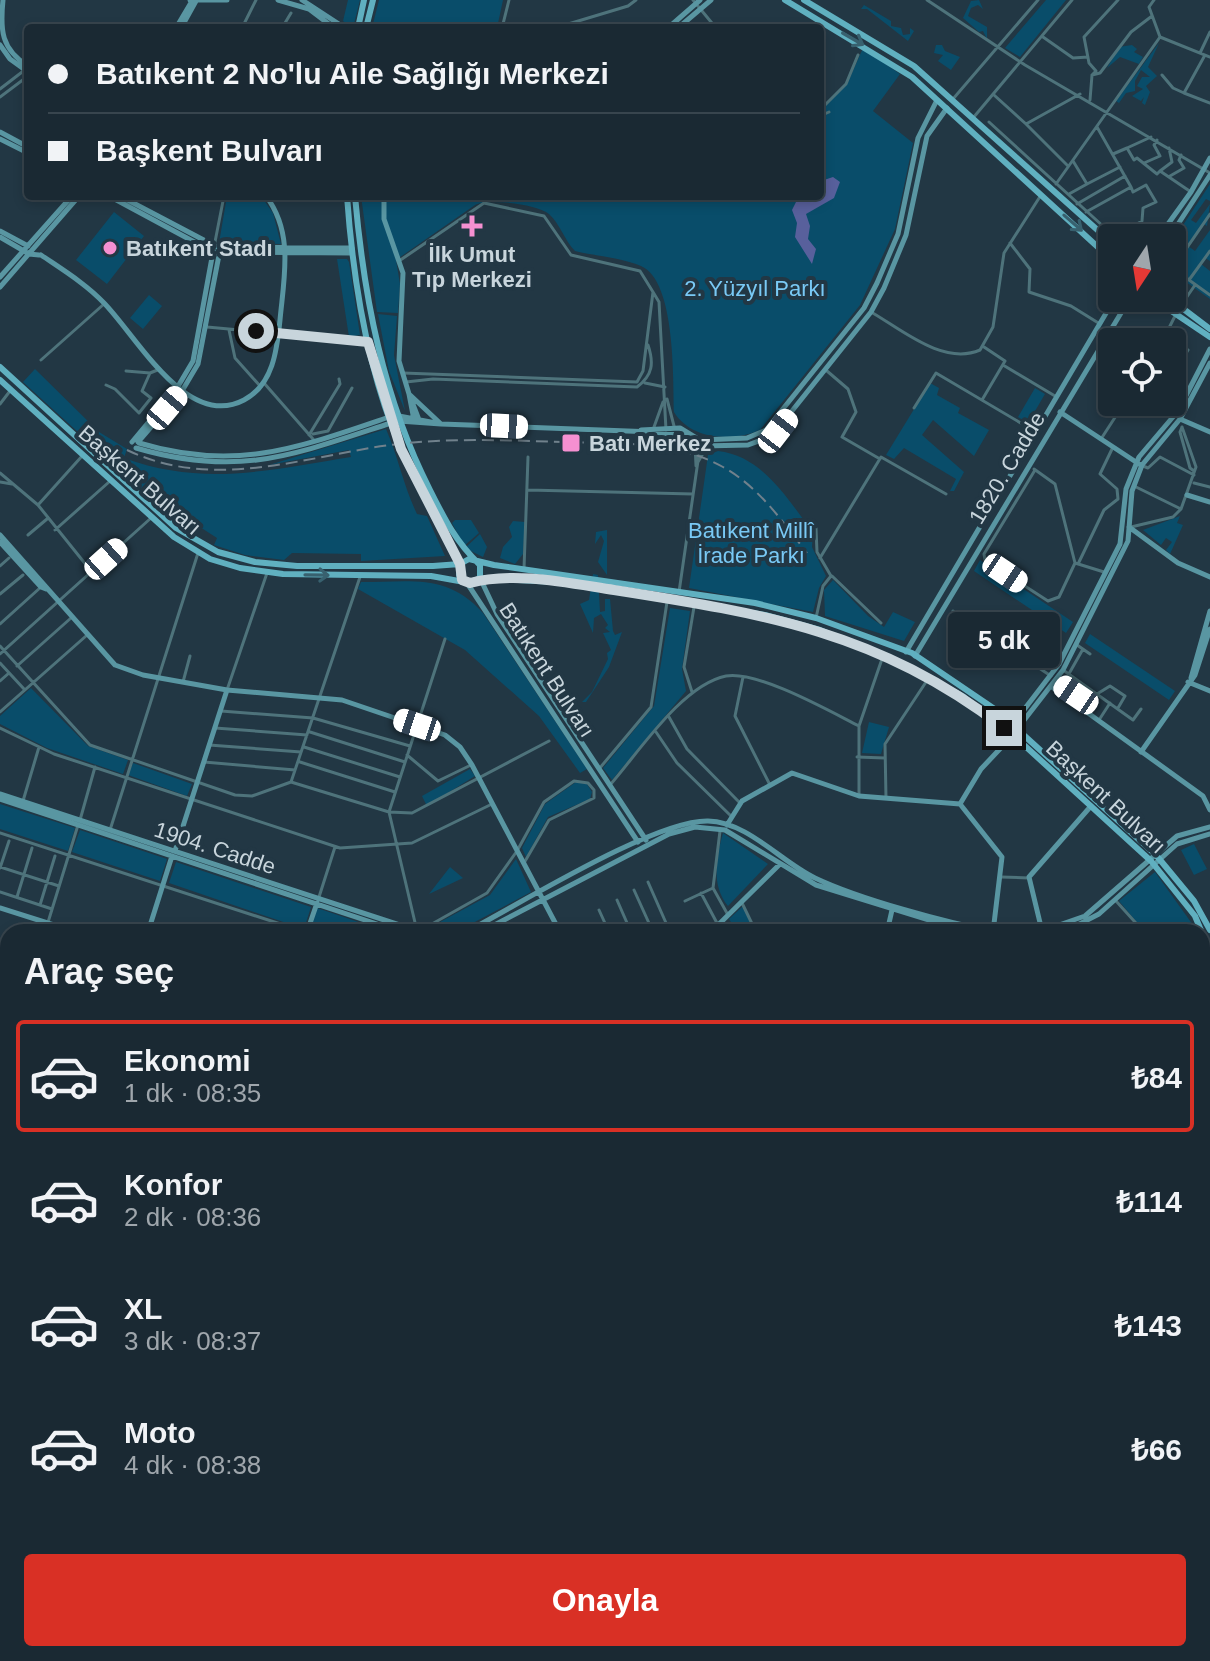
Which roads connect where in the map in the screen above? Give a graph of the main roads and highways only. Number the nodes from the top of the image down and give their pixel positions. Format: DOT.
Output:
graph roads {
  1 [pos="364,0"];
  2 [pos="373,0"];
  3 [pos="785,0"];
  4 [pos="804,0"];
  5 [pos="359,24"];
  6 [pos="367,24"];
  7 [pos="347,200"];
  8 [pos="356,200"];
  9 [pos="1098,230"];
  10 [pos="1098,247"];
  11 [pos="1179,312"];
  12 [pos="1180,312"];
  13 [pos="1210,329"];
  14 [pos="1210,337"];
  15 [pos="0,367"];
  16 [pos="0,380"];
  17 [pos="393,419"];
  18 [pos="475,560"];
  19 [pos="460,564"];
  20 [pos="480,578"];
  21 [pos="466,582"];
  22 [pos="881,641"];
  23 [pos="906,652"];
  24 [pos="875,653"];
  25 [pos="915,656"];
  26 [pos="901,664"];
  27 [pos="910,668"];
  28 [pos="938,670"];
  29 [pos="930,679"];
  30 [pos="1156,860"];
  31 [pos="1198,924"];
  32 [pos="1207,924"];
  1 -- 5 [label="main road"];
  2 -- 6 [label="main road"];
  3 -- 10 [label="main road, one-way"];
  4 -- 9 [label="main road"];
  7 -- 17 [label="main road, Batıkent Bulvarı"];
  8 -- 17 [label="main road, Batıkent Bulvarı"];
  11 -- 14 [label="main road"];
  12 -- 13 [label="main road"];
  15 -- 19 [label="main road, Başkent Bulvarı"];
  16 -- 21 [label="main road, Başkent Bulvarı, one-way"];
  17 -- 18 [label="main road, Batıkent Bulvarı"];
  17 -- 19 [label="main road, Batıkent Bulvarı"];
  18 -- 19 [label="main road"];
  18 -- 20 [label="main road, Batıkent Bulvarı"];
  18 -- 22 [label="main road"];
  19 -- 21 [label="main road, Batıkent Bulvarı"];
  20 -- 21 [label="main road"];
  20 -- 24 [label="main road"];
  22 -- 23 [label="main road"];
  22 -- 24 [label="main road"];
  23 -- 25 [label="main road, Başkent Bulvarı"];
  23 -- 26 [label="main road"];
  24 -- 26 [label="main road"];
  25 -- 27 [label="main road"];
  25 -- 28 [label="main road, Başkent Bulvarı"];
  26 -- 27 [label="main road, Başkent Bulvarı"];
  27 -- 29 [label="main road, Başkent Bulvarı"];
  28 -- 29 [label="main road"];
  28 -- 30 [label="main road, Başkent Bulvarı"];
  29 -- 30 [label="main road, Başkent Bulvarı"];
  30 -- 31 [label="main road, Başkent Bulvarı"];
  30 -- 32 [label="main road, Başkent Bulvarı"];
}
